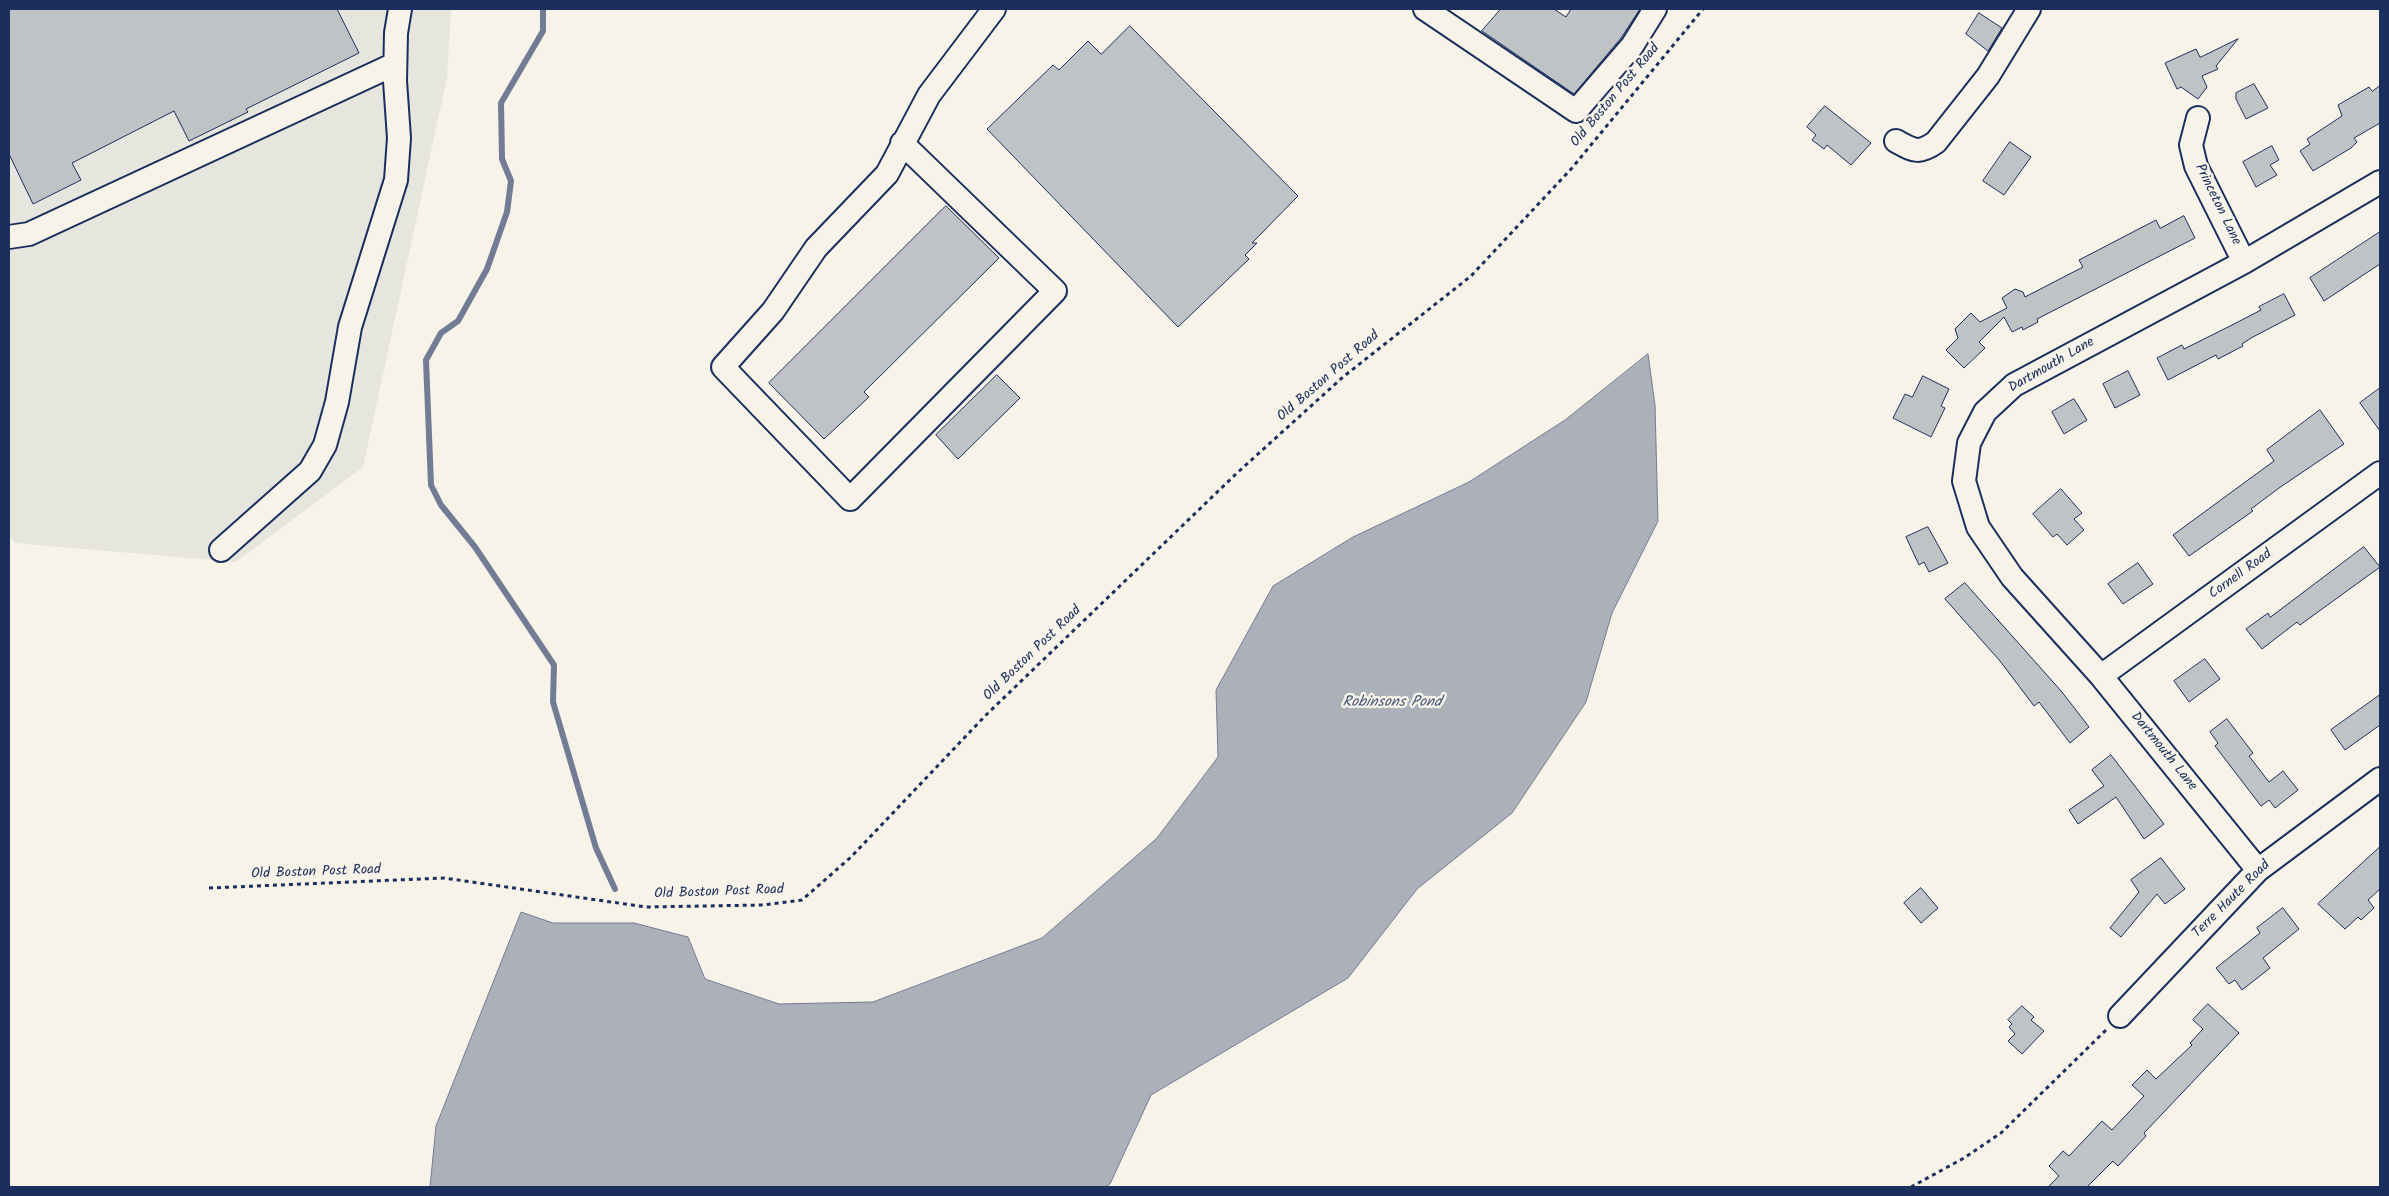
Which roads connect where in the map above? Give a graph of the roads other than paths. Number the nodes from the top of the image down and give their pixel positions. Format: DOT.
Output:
graph roads {
  1 [pos="382,9"];
  2 [pos="400,9"];
  3 [pos="994,9"];
  4 [pos="1425,9"];
  5 [pos="1655,9"];
  6 [pos="2029,9"];
  7 [pos="396,33"];
  8 [pos="396,64"];
  9 [pos="2198,118"];
  10 [pos="1896,141"];
  11 [pos="902,143"];
  12 [pos="2380,182"];
  13 [pos="9,237"];
  14 [pos="2244,262"];
  15 [pos="2380,473"];
  16 [pos="221,550"];
  17 [pos="2101,676"];
  18 [pos="2380,779"];
  19 [pos="2258,870"];
  20 [pos="2120,1016"];
  1 -- 7 [label="street"];
  2 -- 7 [label="street"];
  3 -- 11 [label="street"];
  4 -- 5 [label="street"];
  6 -- 10 [label="street"];
  7 -- 8 [label="street"];
  8 -- 13 [label="street"];
  8 -- 16 [label="street"];
  9 -- 14 [label="street, Princeton Lane"];
  11 -- 11 [label="street"];
  12 -- 14 [label="street, Dartmouth Lane"];
  14 -- 17 [label="street, Dartmouth Lane"];
  15 -- 17 [label="street, Cornell Road"];
  17 -- 19 [label="street, Dartmouth Lane"];
  18 -- 19 [label="street, Terre Haute Road"];
  19 -- 20 [label="street, Terre Haute Road"];
}
